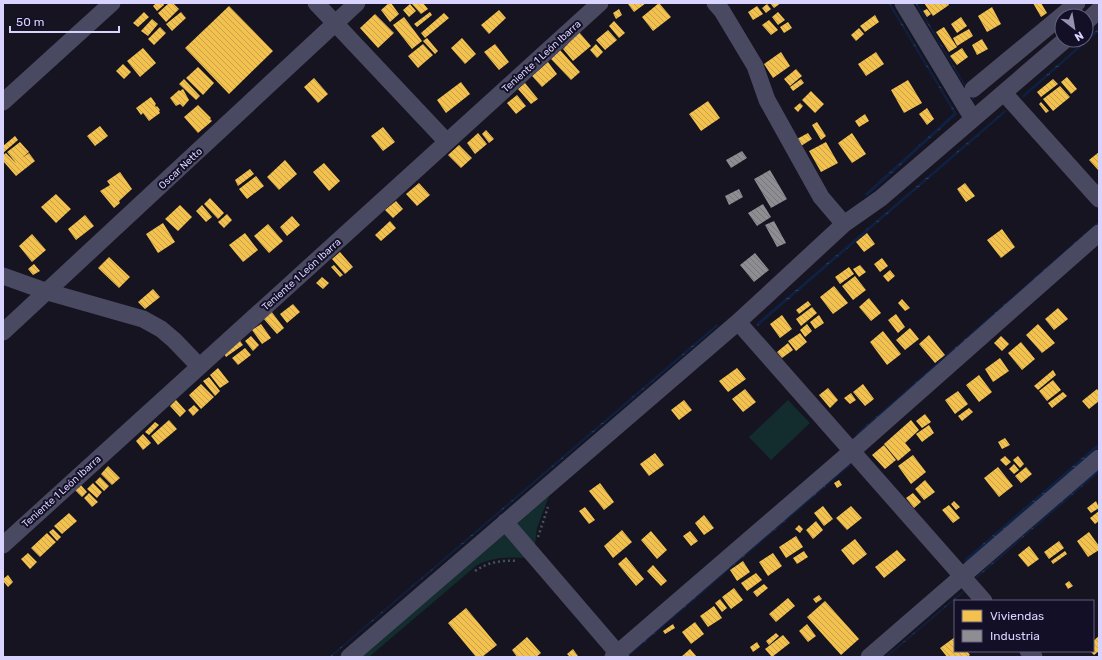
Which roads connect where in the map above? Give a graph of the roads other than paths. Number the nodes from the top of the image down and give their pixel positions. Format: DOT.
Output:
graph roads {
  1 [pos="112,3"];
  2 [pos="316,3"];
  3 [pos="357,3"];
  4 [pos="600,3"];
  5 [pos="715,3"];
  6 [pos="903,3"];
  7 [pos="1076,7"];
  8 [pos="334,23"];
  9 [pos="1056,48"];
  10 [pos="967,93"];
  11 [pos="1004,93"];
  12 [pos="3,102"];
  13 [pos="973,119"];
  14 [pos="447,142"];
  15 [pos="1099,199"];
  16 [pos="844,224"];
  17 [pos="1099,233"];
  18 [pos="3,276"];
  19 [pos="48,292"];
  20 [pos="738,322"];
  21 [pos="3,332"];
  22 [pos="199,366"];
  23 [pos="852,451"];
  24 [pos="1099,458"];
  25 [pos="505,522"];
  26 [pos="3,544"];
  27 [pos="962,577"];
  28 [pos="983,600"];
  29 [pos="617,656"];
  30 [pos="349,657"];
  31 [pos="869,657"];
  1 -- 12 [label="street"];
  2 -- 8 [label="street"];
  3 -- 8 [label="street, Oscar Netto"];
  4 -- 14 [label="street, Teniente 1 León Ibarra"];
  5 -- 16 [label="street"];
  6 -- 10 [label="street"];
  7 -- 10 [label="street"];
  8 -- 14 [label="street"];
  8 -- 19 [label="street, Oscar Netto"];
  9 -- 11 [label="street"];
  10 -- 13 [label="street"];
  11 -- 13 [label="street"];
  11 -- 15 [label="street"];
  13 -- 16 [label="street"];
  14 -- 22 [label="street, Teniente 1 León Ibarra"];
  16 -- 20 [label="street"];
  17 -- 23 [label="street"];
  18 -- 19 [label="street"];
  19 -- 21 [label="street, Oscar Netto"];
  19 -- 22 [label="street"];
  20 -- 23 [label="street"];
  20 -- 25 [label="street"];
  22 -- 26 [label="street, Teniente 1 León Ibarra"];
  23 -- 27 [label="street"];
  23 -- 29 [label="street"];
  24 -- 27 [label="street"];
  25 -- 29 [label="street"];
  25 -- 30 [label="street"];
  27 -- 28 [label="street"];
  27 -- 31 [label="street"];
}
